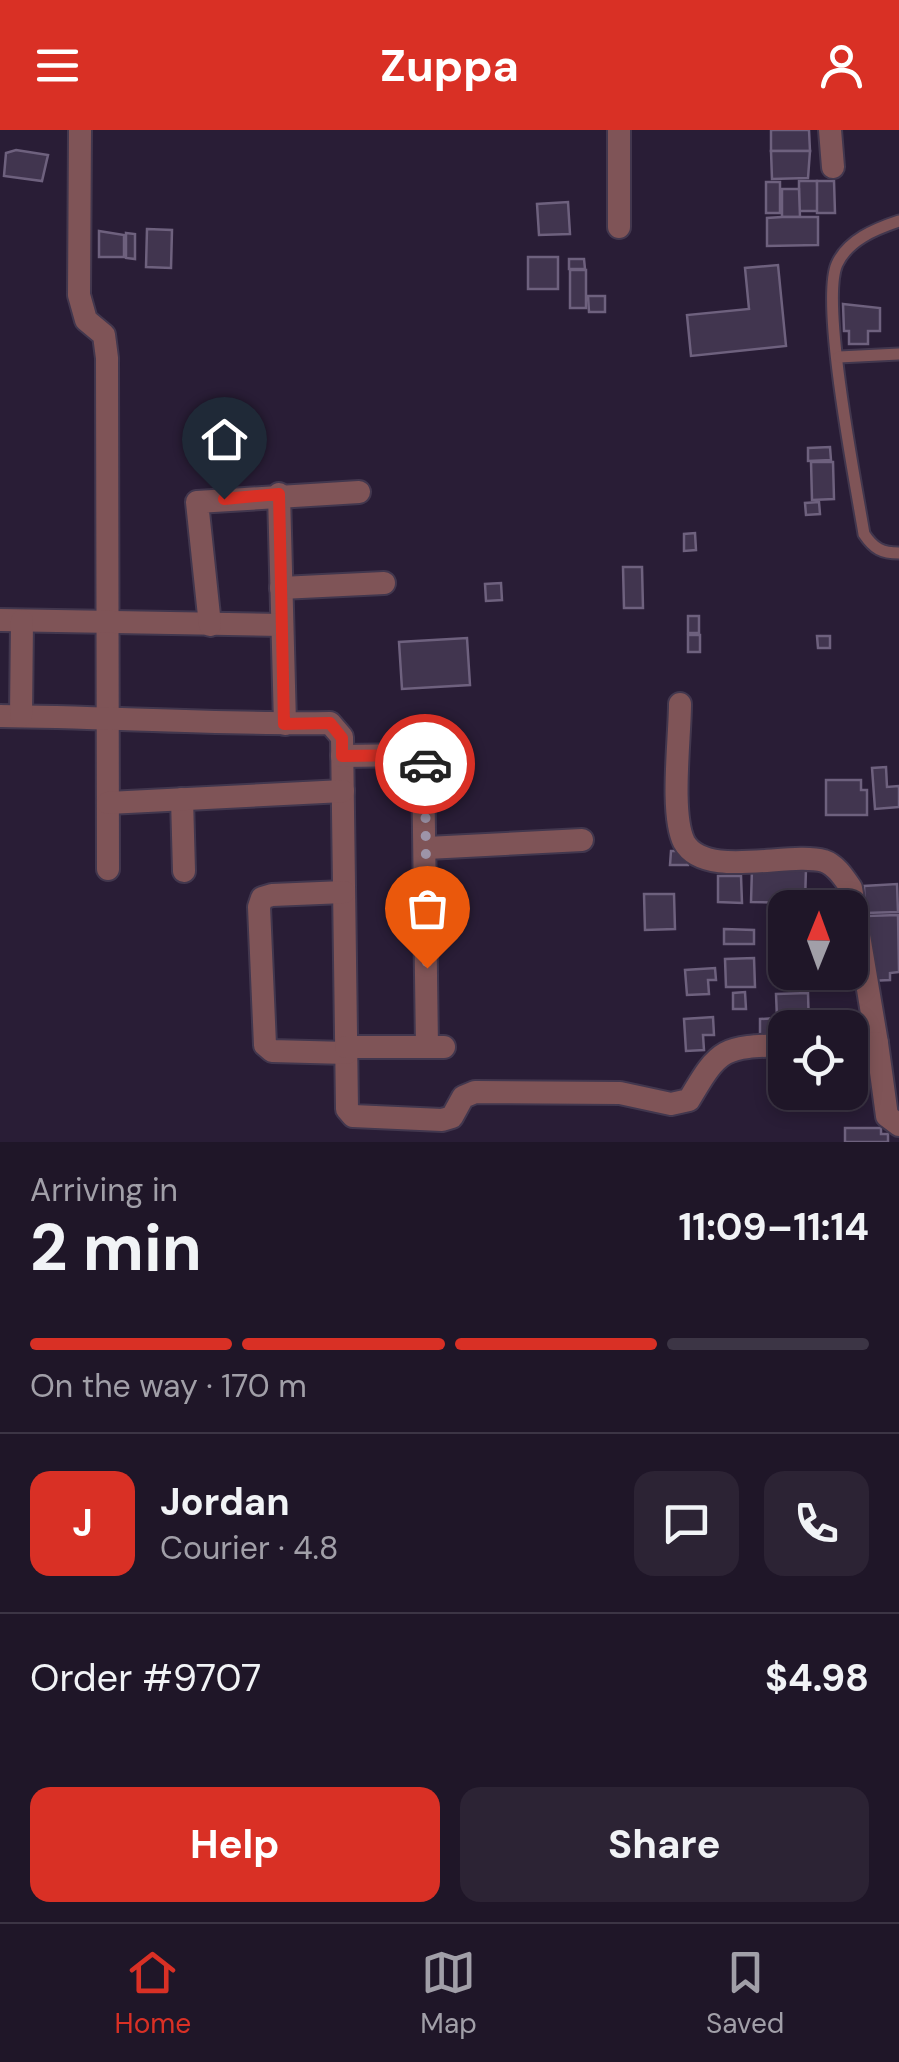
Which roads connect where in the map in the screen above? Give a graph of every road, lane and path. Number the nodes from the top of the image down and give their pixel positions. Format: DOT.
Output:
graph roads {
  1 [pos="80,130"];
  2 [pos="619,130"];
  3 [pos="830,130"];
  4 [pos="833,167"];
  5 [pos="899,222"];
  6 [pos="619,227"];
  7 [pos="899,354"];
  8 [pos="839,357"];
  9 [pos="359,492"];
  10 [pos="279,494"];
  11 [pos="899,553"];
  12 [pos="384,583"];
  13 [pos="281,588"];
  14 [pos="11,621"];
  15 [pos="105,625"];
  16 [pos="210,625"];
  17 [pos="282,625"];
  18 [pos="680,704"];
  19 [pos="10,716"];
  20 [pos="106,717"];
  21 [pos="284,724"];
  22 [pos="342,756"];
  23 [pos="342,791"];
  24 [pos="182,800"];
  25 [pos="108,803"];
  26 [pos="582,840"];
  27 [pos="427,848"];
  28 [pos="108,869"];
  29 [pos="184,871"];
  30 [pos="344,892"];
  31 [pos="768,1046"];
  32 [pos="886,1049"];
  33 [pos="346,1050"];
  34 [pos="899,1125"];
  1 -- 15 [label="street"];
  2 -- 6 [label="street"];
  3 -- 4 [label="street"];
  5 -- 8 [label="lane"];
  7 -- 8 [label="lane"];
  8 -- 11 [label="lane"];
  9 -- 10 [label="street"];
  10 -- 13 [label="street"];
  10 -- 16 [label="street"];
  12 -- 13 [label="street"];
  13 -- 17 [label="street"];
  14 -- 15 [label="street"];
  14 -- 19 [label="street"];
  15 -- 16 [label="street"];
  15 -- 20 [label="street"];
  16 -- 17 [label="street"];
  17 -- 21 [label="street"];
  18 -- 32 [label="street"];
  19 -- 20 [label="street"];
  20 -- 21 [label="street"];
  20 -- 25 [label="street"];
  21 -- 22 [label="street"];
  22 -- 23 [label="street"];
  22 -- 27 [label="street"];
  23 -- 24 [label="street"];
  23 -- 30 [label="street"];
  24 -- 25 [label="street"];
  24 -- 29 [label="street"];
  25 -- 28 [label="street"];
  26 -- 27 [label="street"];
  27 -- 33 [label="street"];
  30 -- 33 [label="street"];
  30 -- 33 [label="street"];
  31 -- 33 [label="street"];
  32 -- 34 [label="street"];
}
